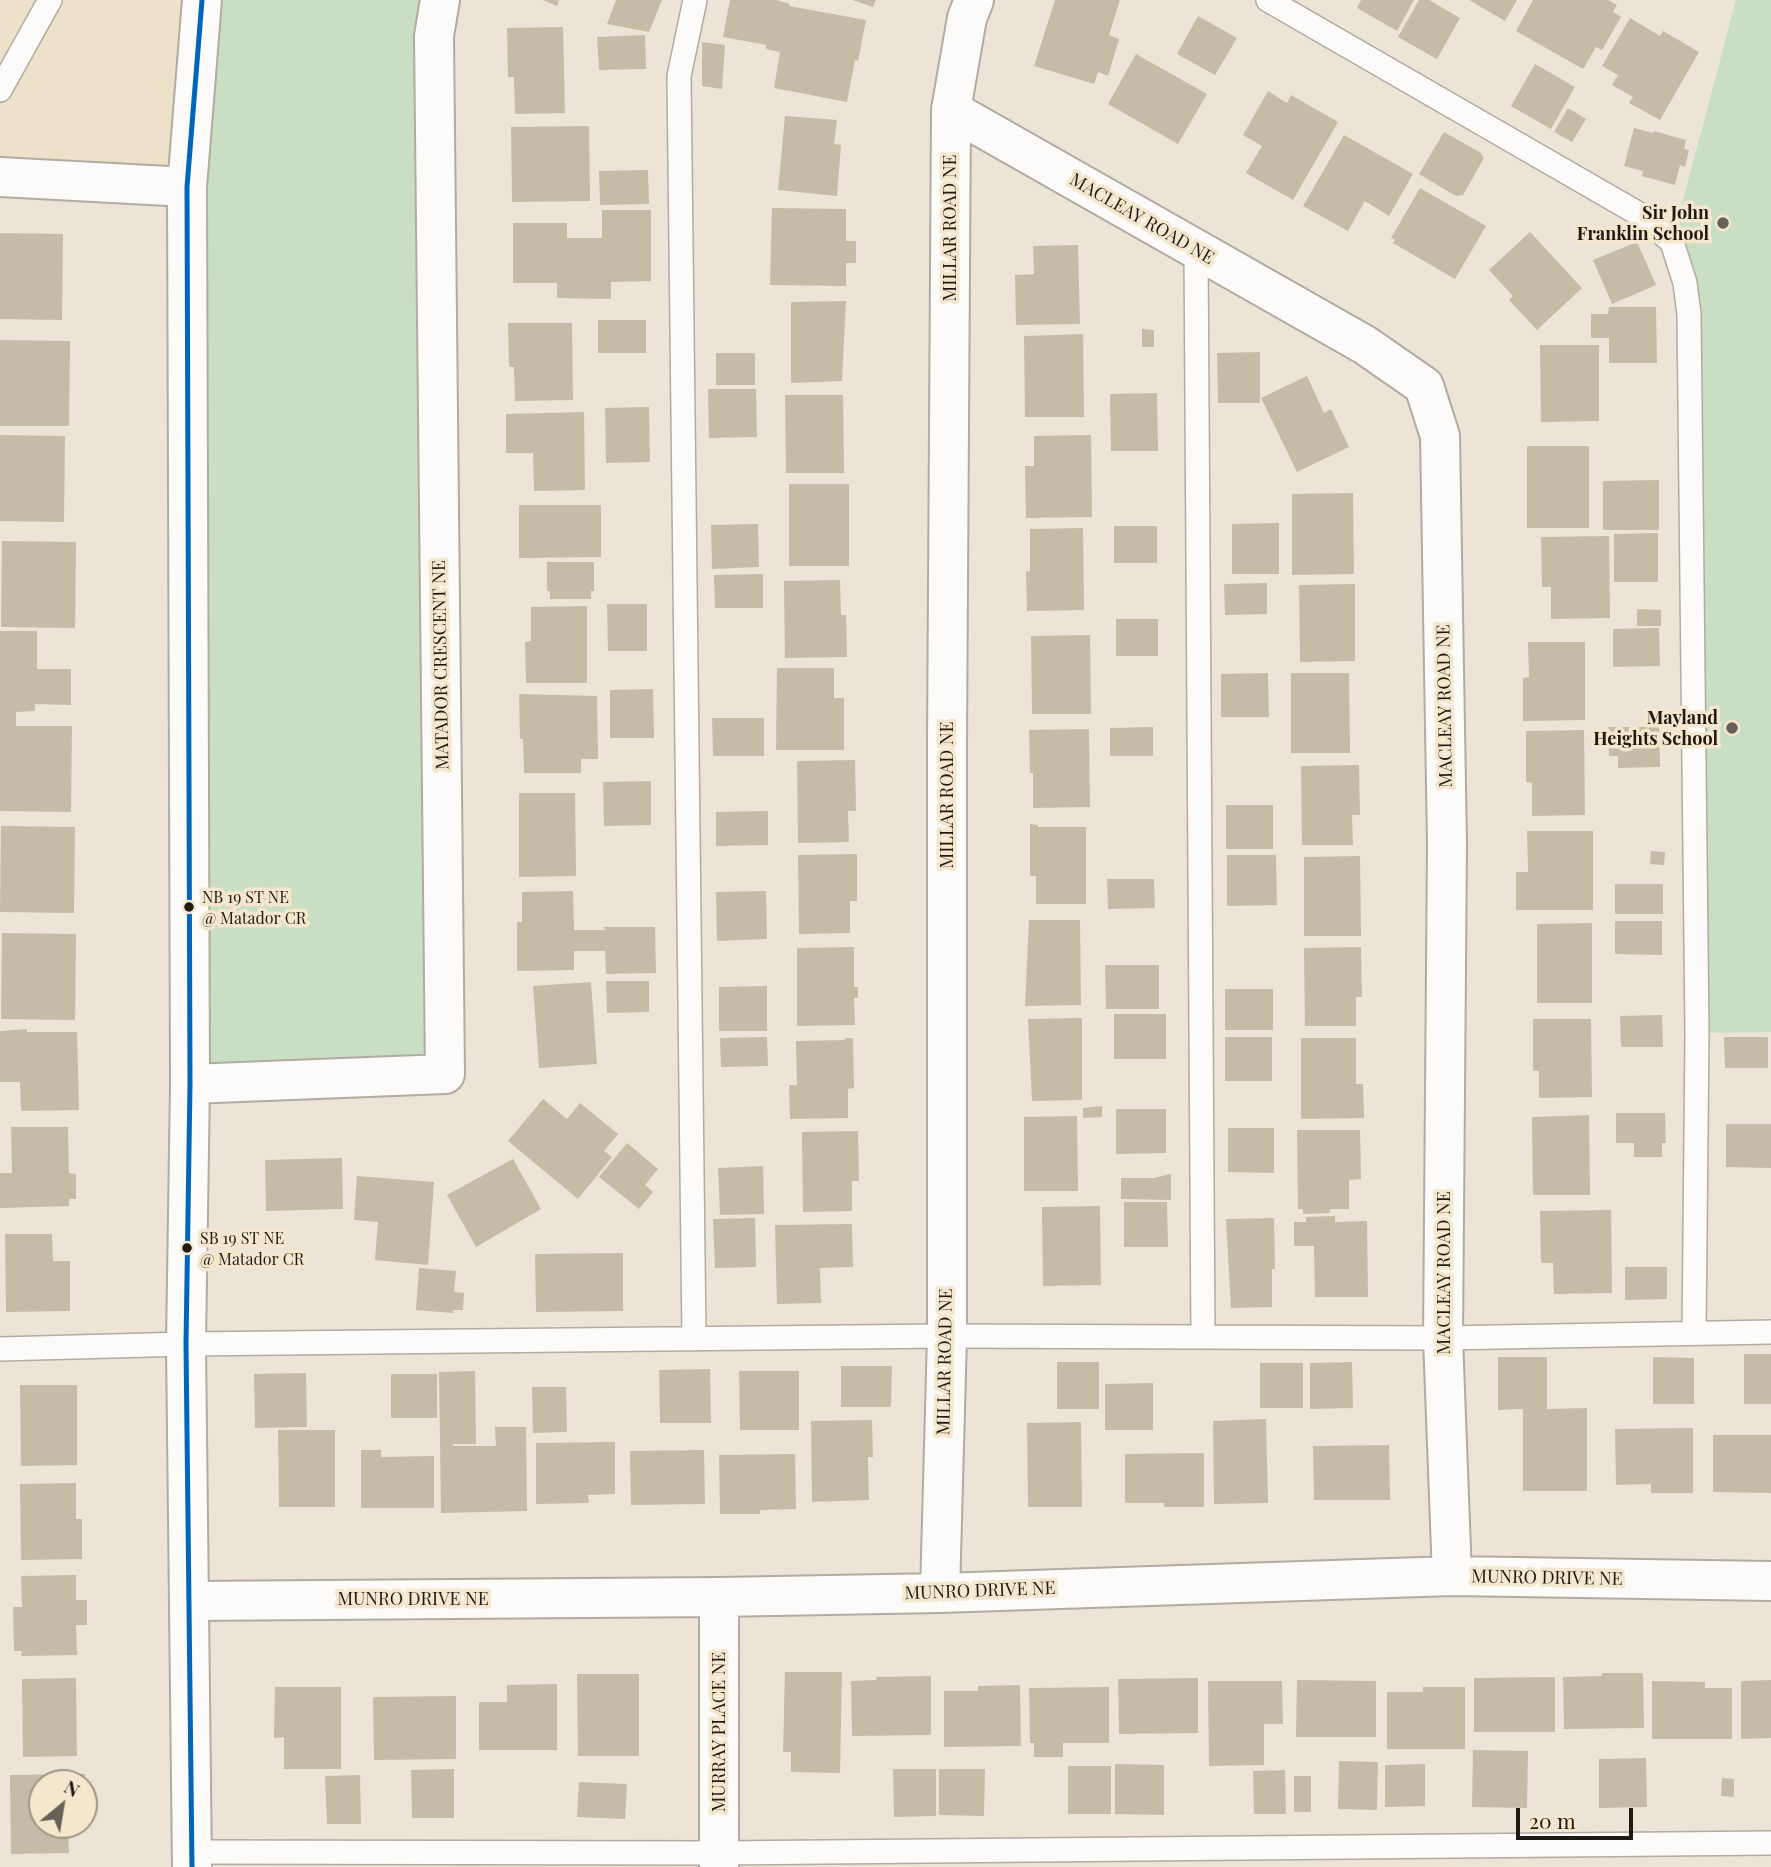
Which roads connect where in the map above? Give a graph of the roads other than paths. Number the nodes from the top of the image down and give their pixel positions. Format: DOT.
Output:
graph roads {
  1 [pos="50,0"];
  2 [pos="202,0"];
  3 [pos="440,0"];
  4 [pos="695,0"];
  5 [pos="974,0"];
  6 [pos="1268,0"];
  7 [pos="0,90"];
  8 [pos="951,110"];
  9 [pos="0,177"];
  10 [pos="187,187"];
  11 [pos="1196,249"];
  12 [pos="190,1084"];
  13 [pos="1771,1332"];
  14 [pos="1694,1333"];
  15 [pos="947,1336"];
  16 [pos="1203,1337"];
  17 [pos="1443,1338"];
  18 [pos="694,1339"];
  19 [pos="186,1344"];
  20 [pos="0,1349"];
  21 [pos="1452,1576"];
  22 [pos="1771,1581"];
  23 [pos="940,1593"];
  24 [pos="719,1597"];
  25 [pos="189,1601"];
  26 [pos="1771,1843"];
  27 [pos="192,1859"];
  28 [pos="471,1859"];
  29 [pos="719,1860"];
  1 -- 7 [label="lane"];
  2 -- 10 [label="street"];
  3 -- 12 [label="street, MATADOR CRESCENT NE"];
  4 -- 18 [label="lane"];
  5 -- 8 [label="street, MILLAR ROAD NE"];
  6 -- 14 [label="lane"];
  8 -- 11 [label="street, MACLEAY ROAD NE"];
  8 -- 15 [label="street, MILLAR ROAD NE"];
  9 -- 10 [label="street"];
  10 -- 12 [label="street"];
  11 -- 16 [label="lane"];
  11 -- 17 [label="street, MACLEAY ROAD NE"];
  12 -- 19 [label="street"];
  13 -- 14 [label="lane"];
  14 -- 17 [label="lane"];
  15 -- 16 [label="lane"];
  15 -- 18 [label="lane"];
  15 -- 23 [label="street, MILLAR ROAD NE"];
  16 -- 17 [label="lane"];
  17 -- 21 [label="street, MACLEAY ROAD NE"];
  18 -- 19 [label="lane"];
  19 -- 20 [label="lane"];
  19 -- 25 [label="street"];
  21 -- 22 [label="street, MUNRO DRIVE NE"];
  21 -- 23 [label="street, MUNRO DRIVE NE"];
  23 -- 24 [label="street, MUNRO DRIVE NE"];
  24 -- 25 [label="street, MUNRO DRIVE NE"];
  24 -- 29 [label="street, MURRAY PLACE NE"];
  25 -- 27 [label="street"];
  26 -- 29 [label="lane"];
  27 -- 28 [label="lane"];
  28 -- 29 [label="lane"];
}
